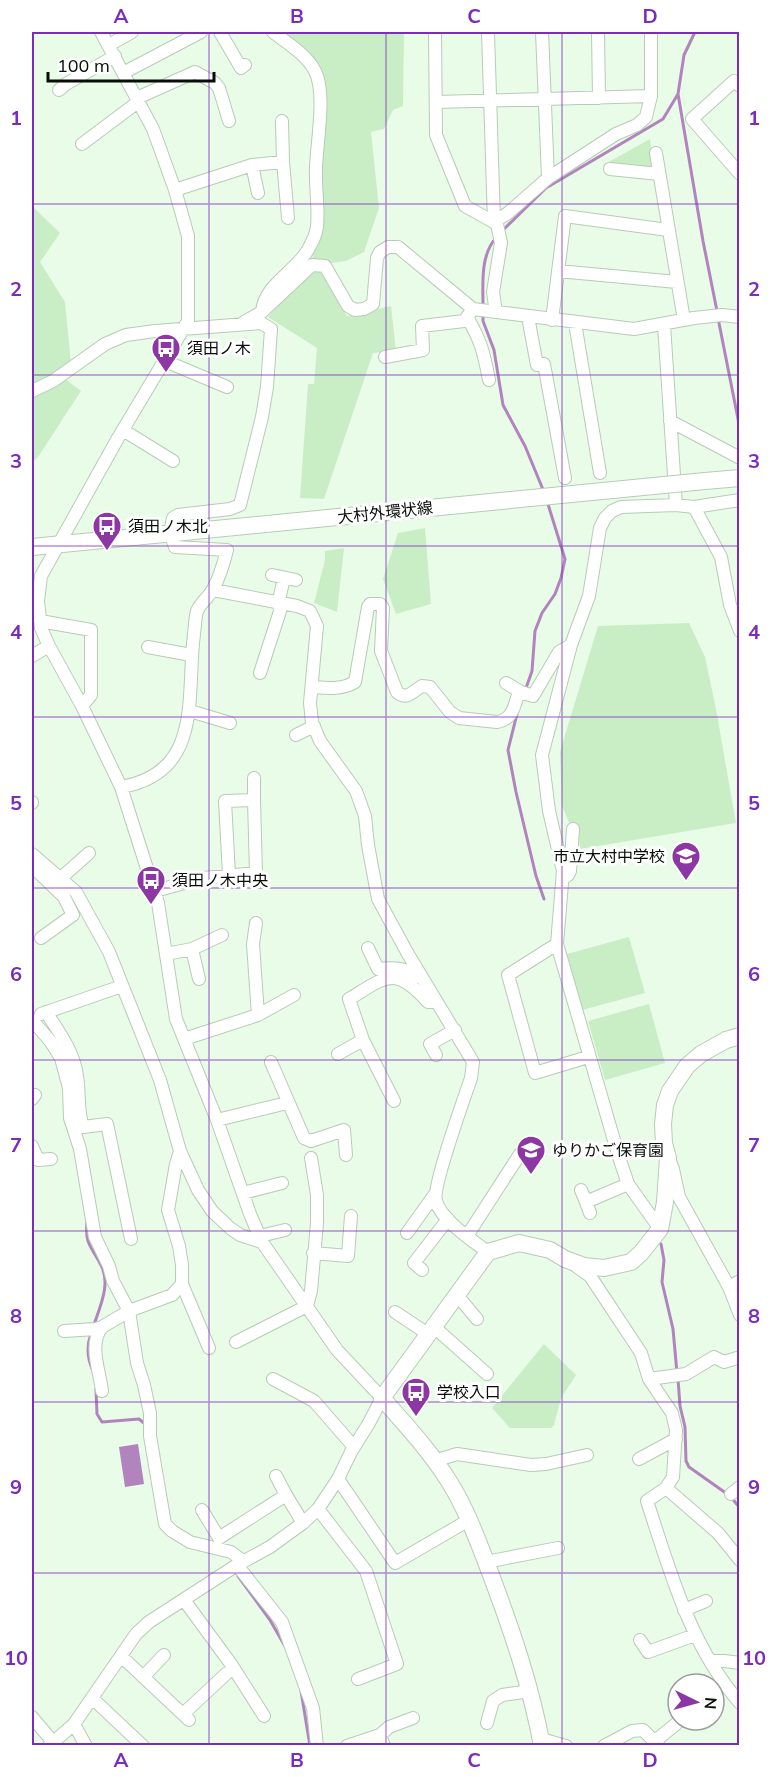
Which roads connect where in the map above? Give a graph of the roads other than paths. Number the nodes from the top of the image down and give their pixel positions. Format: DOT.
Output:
graph roads {
  1 [pos="101,32"];
  2 [pos="132,32"];
  3 [pos="201,32"];
  4 [pos="220,32"];
  5 [pos="273,32"];
  6 [pos="435,32"];
  7 [pos="488,32"];
  8 [pos="542,32"];
  9 [pos="598,32"];
  10 [pos="651,32"];
  11 [pos="112,51"];
  12 [pos="245,65"];
  13 [pos="123,73"];
  14 [pos="740,86"];
  15 [pos="59,90"];
  16 [pos="651,96"];
  17 [pos="600,98"];
  18 [pos="138,100"];
  19 [pos="544,100"];
  20 [pos="490,101"];
  21 [pos="436,102"];
  22 [pos="229,121"];
  23 [pos="282,121"];
  24 [pos="89,144"];
  25 [pos="656,153"];
  26 [pos="283,162"];
  27 [pos="252,165"];
  28 [pos="610,169"];
  29 [pos="659,174"];
  30 [pos="740,174"];
  31 [pos="548,178"];
  32 [pos="175,190"];
  33 [pos="258,193"];
  34 [pos="288,218"];
  35 [pos="495,223"];
  36 [pos="668,230"];
  37 [pos="558,271"];
  38 [pos="677,282"];
  39 [pos="262,312"];
  40 [pos="480,312"];
  41 [pos="528,317"];
  42 [pos="740,317"];
  43 [pos="689,319"];
  44 [pos="552,320"];
  45 [pos="575,323"];
  46 [pos="238,325"];
  47 [pos="664,325"];
  48 [pos="183,330"];
  49 [pos="385,357"];
  50 [pos="165,361"];
  51 [pos="489,380"];
  52 [pos="227,387"];
  53 [pos="32,391"];
  54 [pos="670,421"];
  55 [pos="123,430"];
  56 [pos="738,459"];
  57 [pos="173,461"];
  58 [pos="600,473"];
  59 [pos="565,478"];
  60 [pos="740,478"];
  61 [pos="740,500"];
  62 [pos="676,505"];
  63 [pos="694,507"];
  64 [pos="170,533"];
  65 [pos="57,545"];
  66 [pos="32,547"];
  67 [pos="284,578"];
  68 [pos="35,589"];
  69 [pos="213,590"];
  70 [pos="280,604"];
  71 [pos="735,606"];
  72 [pos="40,621"];
  73 [pos="740,632"];
  74 [pos="571,645"];
  75 [pos="49,646"];
  76 [pos="148,647"];
  77 [pos="191,655"];
  78 [pos="32,657"];
  79 [pos="260,673"];
  80 [pos="506,682"];
  81 [pos="312,687"];
  82 [pos="524,693"];
  83 [pos="82,706"];
  84 [pos="190,711"];
  85 [pos="230,723"];
  86 [pos="314,726"];
  87 [pos="296,735"];
  88 [pos="254,778"];
  89 [pos="121,787"];
  90 [pos="254,800"];
  91 [pos="573,829"];
  92 [pos="89,853"];
  93 [pos="35,857"];
  94 [pos="229,875"];
  95 [pos="61,878"];
  96 [pos="562,879"];
  97 [pos="155,891"];
  98 [pos="256,923"];
  99 [pos="222,935"];
  100 [pos="41,938"];
  101 [pos="557,944"];
  102 [pos="368,948"];
  103 [pos="192,949"];
  104 [pos="165,954"];
  105 [pos="199,979"];
  106 [pos="423,980"];
  107 [pos="122,986"];
  108 [pos="294,995"];
  109 [pos="437,1002"];
  110 [pos="46,1012"];
  111 [pos="258,1016"];
  112 [pos="32,1018"];
  113 [pos="455,1030"];
  114 [pos="740,1036"];
  115 [pos="184,1039"];
  116 [pos="363,1040"];
  117 [pos="338,1054"];
  118 [pos="436,1056"];
  119 [pos="588,1057"];
  120 [pos="271,1062"];
  121 [pos="394,1101"];
  122 [pos="287,1103"];
  123 [pos="217,1120"];
  124 [pos="32,1146"];
  125 [pos="180,1151"];
  126 [pos="520,1154"];
  127 [pos="346,1155"];
  128 [pos="311,1158"];
  129 [pos="668,1158"];
  130 [pos="51,1159"];
  131 [pos="282,1184"];
  132 [pos="628,1184"];
  133 [pos="243,1193"];
  134 [pos="435,1194"];
  135 [pos="585,1202"];
  136 [pos="351,1216"];
  137 [pos="448,1219"];
  138 [pos="660,1229"];
  139 [pos="285,1230"];
  140 [pos="407,1233"];
  141 [pos="467,1236"];
  142 [pos="131,1239"];
  143 [pos="261,1239"];
  144 [pos="488,1252"];
  145 [pos="313,1253"];
  146 [pos="565,1259"];
  147 [pos="414,1264"];
  148 [pos="182,1284"];
  149 [pos="734,1284"];
  150 [pos="456,1294"];
  151 [pos="307,1306"];
  152 [pos="129,1311"];
  153 [pos="395,1312"];
  154 [pos="740,1315"];
  155 [pos="477,1319"];
  156 [pos="95,1328"];
  157 [pos="430,1330"];
  158 [pos="64,1331"];
  159 [pos="236,1342"];
  160 [pos="209,1348"];
  161 [pos="737,1358"];
  162 [pos="487,1374"];
  163 [pos="273,1378"];
  164 [pos="649,1379"];
  165 [pos="102,1391"];
  166 [pos="382,1398"];
  167 [pos="676,1439"];
  168 [pos="354,1447"];
  169 [pos="587,1455"];
  170 [pos="639,1459"];
  171 [pos="434,1461"];
  172 [pos="276,1476"];
  173 [pos="338,1479"];
  174 [pos="666,1488"];
  175 [pos="286,1495"];
  176 [pos="318,1509"];
  177 [pos="202,1510"];
  178 [pos="469,1520"];
  179 [pos="303,1523"];
  180 [pos="558,1548"];
  181 [pos="740,1560"];
  182 [pos="486,1562"];
  183 [pos="240,1563"];
  184 [pos="184,1600"];
  185 [pos="706,1601"];
  186 [pos="684,1610"];
  187 [pos="695,1635"];
  188 [pos="640,1640"];
  189 [pos="164,1655"];
  190 [pos="121,1656"];
  191 [pos="711,1661"];
  192 [pos="740,1663"];
  193 [pos="226,1673"];
  194 [pos="143,1677"];
  195 [pos="358,1679"];
  196 [pos="530,1691"];
  197 [pos="92,1698"];
  198 [pos="740,1703"];
  199 [pos="264,1716"];
  200 [pos="32,1717"];
  201 [pos="412,1719"];
  202 [pos="487,1723"];
  203 [pos="74,1724"];
  204 [pos="668,1732"];
  205 [pos="382,1740"];
  206 [pos="541,1742"];
  207 [pos="657,1743"];
  208 [pos="51,1744"];
  209 [pos="86,1746"];
  210 [pos="143,1746"];
  211 [pos="317,1746"];
  212 [pos="346,1746"];
  213 [pos="566,1746"];
  214 [pos="604,1746"];
  1 -- 11 [label="street"];
  2 -- 11 [label="street"];
  3 -- 13 [label="street"];
  4 -- 12 [label="street"];
  5 -- 39 [label="street"];
  6 -- 21 [label="street"];
  7 -- 20 [label="street"];
  8 -- 19 [label="street"];
  9 -- 17 [label="street"];
  10 -- 16 [label="street"];
  11 -- 13 [label="street"];
  11 -- 15 [label="street"];
  13 -- 18 [label="street"];
  14 -- 30 [label="street"];
  16 -- 17 [label="street"];
  16 -- 31 [label="street"];
  17 -- 19 [label="street"];
  18 -- 22 [label="street"];
  18 -- 24 [label="street"];
  18 -- 32 [label="street"];
  19 -- 20 [label="street"];
  19 -- 31 [label="street"];
  20 -- 21 [label="street"];
  20 -- 35 [label="street"];
  21 -- 35 [label="street"];
  23 -- 26 [label="street"];
  25 -- 29 [label="street"];
  26 -- 27 [label="street"];
  26 -- 34 [label="street"];
  27 -- 32 [label="street"];
  27 -- 33 [label="street"];
  28 -- 29 [label="street"];
  29 -- 36 [label="street"];
  31 -- 35 [label="street"];
  32 -- 48 [label="street"];
  35 -- 40 [label="street"];
  36 -- 37 [label="street"];
  36 -- 38 [label="street"];
  37 -- 38 [label="street"];
  37 -- 44 [label="street"];
  38 -- 43 [label="street"];
  39 -- 40 [label="street"];
  39 -- 46 [label="street"];
  40 -- 41 [label="street"];
  40 -- 49 [label="street"];
  40 -- 51 [label="street"];
  41 -- 44 [label="street"];
  41 -- 59 [label="street"];
  42 -- 43 [label="street"];
  43 -- 47 [label="street"];
  44 -- 45 [label="street"];
  45 -- 47 [label="street"];
  45 -- 58 [label="street"];
  46 -- 48 [label="street"];
  46 -- 64 [label="street"];
  47 -- 54 [label="street"];
  48 -- 50 [label="street"];
  48 -- 53 [label="street"];
  50 -- 52 [label="street"];
  50 -- 55 [label="street"];
  54 -- 56 [label="street"];
  54 -- 62 [label="street"];
  55 -- 57 [label="street"];
  55 -- 65 [label="street"];
  60 -- 64 [label="street, 大村外環状線, bridge"];
  61 -- 63 [label="street"];
  62 -- 63 [label="street"];
  62 -- 74 [label="street"];
  63 -- 71 [label="street"];
  64 -- 65 [label="street, 大村外環状線"];
  64 -- 69 [label="street"];
  65 -- 66 [label="street, 大村外環状線"];
  65 -- 68 [label="street"];
  67 -- 70 [label="street"];
  68 -- 72 [label="street"];
  69 -- 70 [label="street"];
  69 -- 77 [label="street"];
  70 -- 79 [label="street"];
  70 -- 81 [label="street"];
  71 -- 73 [label="street"];
  72 -- 75 [label="street"];
  72 -- 83 [label="street"];
  74 -- 82 [label="street"];
  74 -- 96 [label="street"];
  75 -- 78 [label="street"];
  75 -- 83 [label="street"];
  76 -- 77 [label="street"];
  77 -- 84 [label="street"];
  80 -- 82 [label="street"];
  81 -- 82 [label="street"];
  81 -- 86 [label="street"];
  83 -- 89 [label="street"];
  84 -- 85 [label="street"];
  84 -- 89 [label="street"];
  86 -- 87 [label="street"];
  86 -- 106 [label="street"];
  88 -- 90 [label="street"];
  89 -- 97 [label="street"];
  90 -- 94 [label="street"];
  90 -- 94 [label="street"];
  91 -- 96 [label="street"];
  92 -- 95 [label="street"];
  93 -- 95 [label="street"];
  93 -- 100 [label="street"];
  94 -- 97 [label="street"];
  95 -- 107 [label="street"];
  96 -- 101 [label="street"];
  97 -- 104 [label="street"];
  98 -- 111 [label="street"];
  99 -- 103 [label="street"];
  101 -- 119 [label="street"];
  101 -- 119 [label="street"];
  102 -- 106 [label="street"];
  103 -- 104 [label="street"];
  103 -- 105 [label="street"];
  104 -- 115 [label="street"];
  106 -- 109 [label="street"];
  107 -- 110 [label="street"];
  107 -- 125 [label="street"];
  108 -- 111 [label="street"];
  109 -- 113 [label="street"];
  109 -- 116 [label="street"];
  110 -- 112 [label="street"];
  110 -- 142 [label="street"];
  111 -- 115 [label="street"];
  112 -- 152 [label="street"];
  113 -- 118 [label="street"];
  113 -- 134 [label="street"];
  114 -- 129 [label="street"];
  115 -- 123 [label="street"];
  116 -- 117 [label="street"];
  116 -- 121 [label="street"];
  119 -- 132 [label="street"];
  120 -- 122 [label="street"];
  122 -- 123 [label="street"];
  122 -- 127 [label="street"];
  123 -- 133 [label="street"];
  124 -- 130 [label="street"];
  125 -- 143 [label="street"];
  125 -- 148 [label="street"];
  126 -- 141 [label="street"];
  128 -- 145 [label="street"];
  129 -- 138 [label="street"];
  129 -- 149 [label="street"];
  131 -- 133 [label="street"];
  132 -- 135 [label="street"];
  132 -- 138 [label="street"];
  133 -- 143 [label="street"];
  134 -- 137 [label="street"];
  134 -- 140 [label="street"];
  136 -- 145 [label="street"];
  137 -- 141 [label="street"];
  137 -- 147 [label="street"];
  138 -- 146 [label="street"];
  139 -- 143 [label="street"];
  141 -- 144 [label="street"];
  143 -- 151 [label="street"];
  144 -- 146 [label="street"];
  144 -- 150 [label="street"];
  145 -- 151 [label="street"];
  146 -- 164 [label="street"];
  148 -- 152 [label="street"];
  148 -- 160 [label="street"];
  149 -- 154 [label="street"];
  150 -- 155 [label="street"];
  150 -- 157 [label="street"];
  151 -- 159 [label="street"];
  151 -- 166 [label="street"];
  152 -- 156 [label="street"];
  152 -- 183 [label="street"];
  153 -- 157 [label="street"];
  156 -- 158 [label="street"];
  156 -- 165 [label="street"];
  157 -- 162 [label="street"];
  157 -- 166 [label="street"];
  161 -- 164 [label="street"];
  163 -- 168 [label="street"];
  164 -- 167 [label="street"];
  166 -- 168 [label="street"];
  166 -- 171 [label="street"];
  167 -- 170 [label="street"];
  167 -- 174 [label="street"];
  168 -- 173 [label="street"];
  169 -- 171 [label="street"];
  171 -- 178 [label="street"];
  172 -- 175 [label="street"];
  173 -- 176 [label="street"];
  173 -- 178 [label="street"];
  174 -- 181 [label="street"];
  174 -- 186 [label="street"];
  175 -- 177 [label="street"];
  175 -- 179 [label="street"];
  176 -- 179 [label="street"];
  176 -- 195 [label="street"];
  178 -- 182 [label="street"];
  179 -- 183 [label="street"];
  180 -- 182 [label="street"];
  182 -- 196 [label="street"];
  183 -- 184 [label="street"];
  183 -- 211 [label="street"];
  184 -- 190 [label="street"];
  184 -- 199 [label="street"];
  185 -- 186 [label="street"];
  186 -- 187 [label="street"];
  187 -- 188 [label="street"];
  187 -- 191 [label="street"];
  189 -- 194 [label="street"];
  190 -- 194 [label="street"];
  190 -- 197 [label="street"];
  191 -- 192 [label="street"];
  191 -- 198 [label="street"];
  193 -- 194 [label="street"];
  196 -- 202 [label="street"];
  196 -- 206 [label="street"];
  197 -- 203 [label="street"];
  197 -- 210 [label="street"];
  200 -- 208 [label="street"];
  201 -- 205 [label="street"];
  203 -- 208 [label="street"];
  203 -- 209 [label="street"];
  204 -- 207 [label="street"];
  205 -- 212 [label="street"];
  206 -- 213 [label="street"];
  207 -- 214 [label="street"];
}
